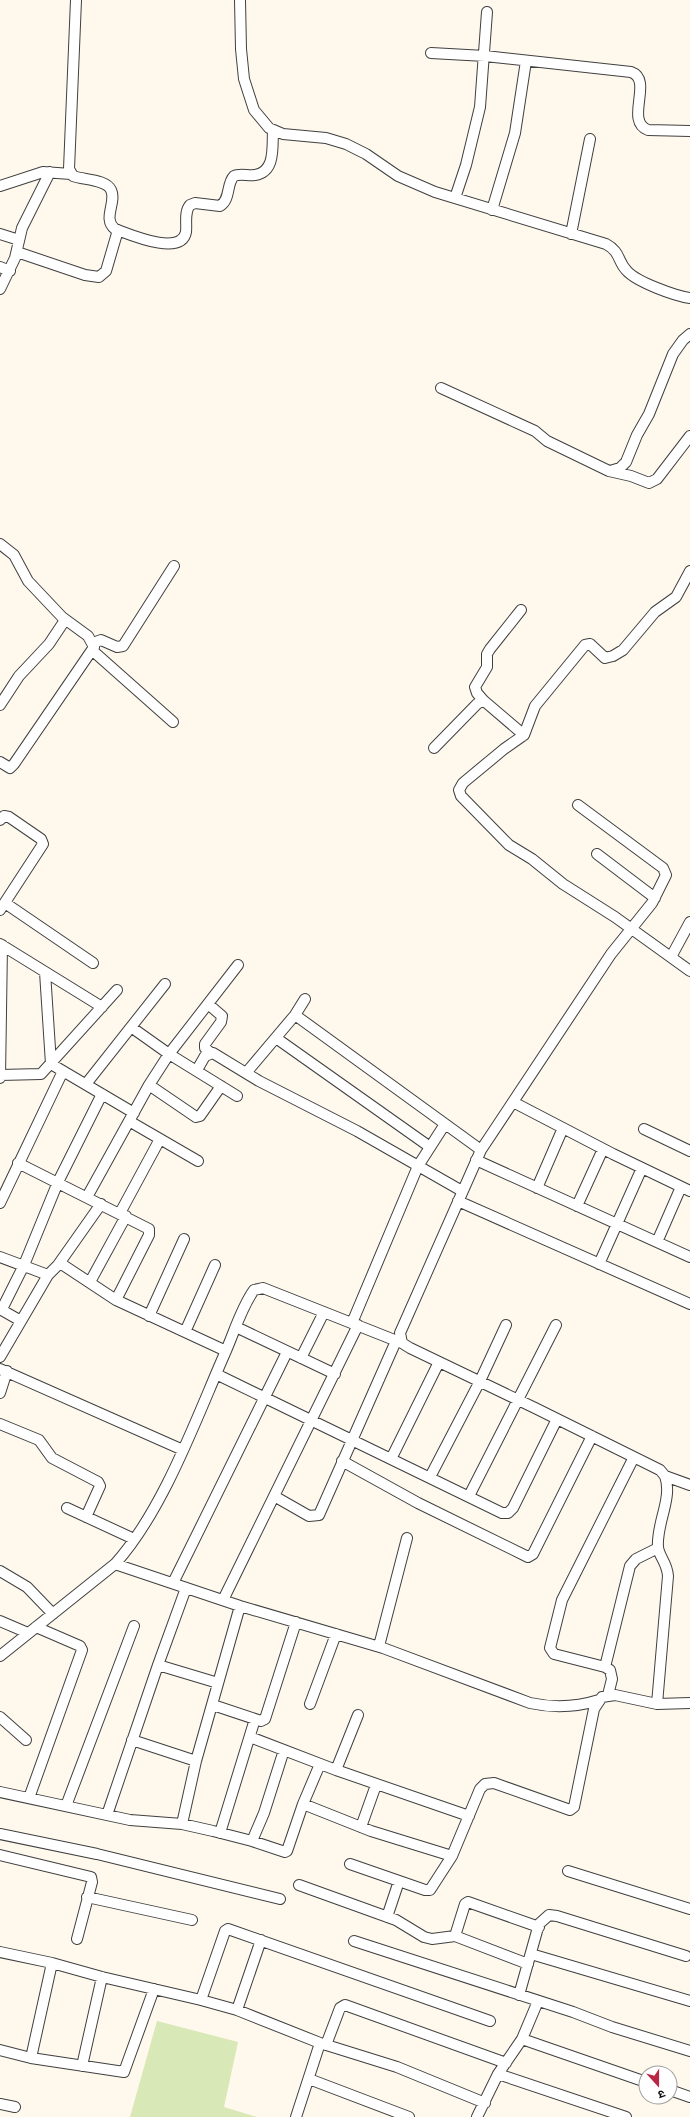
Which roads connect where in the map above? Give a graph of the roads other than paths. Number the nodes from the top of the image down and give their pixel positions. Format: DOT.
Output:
graph roads {
  1 [pos="76,0"];
  2 [pos="240,0"];
  3 [pos="487,12"];
  4 [pos="431,53"];
  5 [pos="484,56"];
  6 [pos="526,61"];
  7 [pos="273,130"];
  8 [pos="690,131"];
  9 [pos="590,139"];
  10 [pos="50,172"];
  11 [pos="70,174"];
  12 [pos="0,186"];
  13 [pos="455,198"];
  14 [pos="492,210"];
  15 [pos="118,230"];
  16 [pos="0,234"];
  17 [pos="572,234"];
  18 [pos="19,240"];
  19 [pos="17,252"];
  20 [pos="0,267"];
  21 [pos="10,271"];
  22 [pos="0,289"];
  23 [pos="690,298"];
  24 [pos="690,334"];
  25 [pos="441,388"];
  26 [pos="690,436"];
  27 [pos="610,471"];
  28 [pos="0,544"];
  29 [pos="174,566"];
  30 [pos="690,571"];
  31 [pos="521,610"];
  32 [pos="65,620"];
  33 [pos="93,647"];
  34 [pos="483,700"];
  35 [pos="0,706"];
  36 [pos="173,722"];
  37 [pos="524,735"];
  38 [pos="434,748"];
  39 [pos="0,762"];
  40 [pos="578,805"];
  41 [pos="0,820"];
  42 [pos="597,854"];
  43 [pos="655,898"];
  44 [pos="2,906"];
  45 [pos="690,922"];
  46 [pos="631,928"];
  47 [pos="1,944"];
  48 [pos="671,957"];
  49 [pos="93,963"];
  50 [pos="238,965"];
  51 [pos="690,971"];
  52 [pos="45,972"];
  53 [pos="166,984"];
  54 [pos="117,990"];
  55 [pos="305,999"];
  56 [pos="208,1004"];
  57 [pos="102,1007"];
  58 [pos="295,1014"];
  59 [pos="132,1027"];
  60 [pos="276,1038"];
  61 [pos="211,1053"];
  62 [pos="169,1054"];
  63 [pos="51,1064"];
  64 [pos="197,1070"];
  65 [pos="63,1071"];
  66 [pos="246,1074"];
  67 [pos="0,1076"];
  68 [pos="86,1084"];
  69 [pos="149,1085"];
  70 [pos="221,1086"];
  71 [pos="102,1094"];
  72 [pos="237,1096"];
  73 [pos="512,1102"];
  74 [pos="132,1117"];
  75 [pos="445,1124"];
  76 [pos="563,1128"];
  77 [pos="644,1129"];
  78 [pos="160,1139"];
  79 [pos="430,1147"];
  80 [pos="603,1149"];
  81 [pos="481,1150"];
  82 [pos="690,1151"];
  83 [pos="476,1160"];
  84 [pos="198,1161"];
  85 [pos="18,1163"];
  86 [pos="418,1166"];
  87 [pos="642,1168"];
  88 [pos="58,1182"];
  89 [pos="537,1188"];
  90 [pos="685,1189"];
  91 [pos="462,1191"];
  92 [pos="87,1197"];
  93 [pos="458,1201"];
  94 [pos="0,1203"];
  95 [pos="101,1204"];
  96 [pos="577,1206"];
  97 [pos="123,1215"];
  98 [pos="617,1224"];
  99 [pos="184,1238"];
  100 [pos="657,1242"];
  101 [pos="0,1257"];
  102 [pos="690,1257"];
  103 [pos="599,1264"];
  104 [pos="24,1265"];
  105 [pos="58,1265"];
  106 [pos="215,1265"];
  107 [pos="48,1275"];
  108 [pos="90,1282"];
  109 [pos="116,1300"];
  110 [pos="689,1301"];
  111 [pos="1,1309"];
  112 [pos="324,1312"];
  113 [pos="149,1316"];
  114 [pos="21,1321"];
  115 [pos="355,1324"];
  116 [pos="506,1325"];
  117 [pos="556,1325"];
  118 [pos="236,1327"];
  119 [pos="185,1332"];
  120 [pos="399,1342"];
  121 [pos="226,1351"];
  122 [pos="287,1352"];
  123 [pos="0,1357"];
  124 [pos="301,1358"];
  125 [pos="439,1362"];
  126 [pos="3,1370"];
  127 [pos="216,1374"];
  128 [pos="335,1374"];
  129 [pos="480,1381"];
  130 [pos="0,1393"];
  131 [pos="264,1397"];
  132 [pos="517,1399"];
  133 [pos="557,1419"];
  134 [pos="313,1421"];
  135 [pos="0,1424"];
  136 [pos="592,1436"];
  137 [pos="352,1440"];
  138 [pos="183,1450"];
  139 [pos="634,1457"];
  140 [pos="391,1459"];
  141 [pos="342,1461"];
  142 [pos="665,1476"];
  143 [pos="430,1477"];
  144 [pos="690,1485"];
  145 [pos="274,1496"];
  146 [pos="469,1496"];
  147 [pos="67,1508"];
  148 [pos="86,1517"];
  149 [pos="407,1538"];
  150 [pos="134,1539"];
  151 [pos="658,1548"];
  152 [pos="115,1564"];
  153 [pos="0,1571"];
  154 [pos="174,1584"];
  155 [pos="186,1588"];
  156 [pos="223,1600"];
  157 [pos="240,1606"];
  158 [pos="53,1614"];
  159 [pos="0,1621"];
  160 [pos="296,1622"];
  161 [pos="134,1626"];
  162 [pos="32,1630"];
  163 [pos="336,1634"];
  164 [pos="378,1646"];
  165 [pos="0,1656"];
  166 [pos="158,1665"];
  167 [pos="605,1668"];
  168 [pos="218,1683"];
  169 [pos="604,1697"];
  170 [pos="690,1703"];
  171 [pos="310,1704"];
  172 [pos="657,1704"];
  173 [pos="214,1705"];
  174 [pos="358,1715"];
  175 [pos="0,1717"];
  176 [pos="254,1719"];
  177 [pos="250,1737"];
  178 [pos="26,1740"];
  179 [pos="132,1740"];
  180 [pos="284,1750"];
  181 [pos="196,1761"];
  182 [pos="320,1764"];
  183 [pos="336,1770"];
  184 [pos="376,1785"];
  185 [pos="0,1792"];
  186 [pos="29,1798"];
  187 [pos="303,1804"];
  188 [pos="66,1806"];
  189 [pos="107,1815"];
  190 [pos="469,1816"];
  191 [pos="182,1824"];
  192 [pos="361,1827"];
  193 [pos="220,1833"];
  194 [pos="0,1834"];
  195 [pos="252,1840"];
  196 [pos="0,1856"];
  197 [pos="452,1856"];
  198 [pos="350,1864"];
  199 [pos="568,1871"];
  200 [pos="399,1881"];
  201 [pos="299,1885"];
  202 [pos="87,1897"];
  203 [pos="280,1899"];
  204 [pos="690,1909"];
  205 [pos="387,1917"];
  206 [pos="192,1920"];
  207 [pos="539,1927"];
  208 [pos="455,1936"];
  209 [pos="77,1940"];
  210 [pos="261,1940"];
  211 [pos="354,1941"];
  212 [pos="1,1955"];
  213 [pos="686,1956"];
  214 [pos="530,1959"];
  215 [pos="52,1963"];
  216 [pos="102,1977"];
  217 [pos="154,1989"];
  218 [pos="519,1995"];
  219 [pos="201,2000"];
  220 [pos="538,2001"];
  221 [pos="690,2001"];
  222 [pos="237,2010"];
  223 [pos="490,2021"];
  224 [pos="522,2039"];
  225 [pos="323,2044"];
  226 [pos="0,2050"];
  227 [pos="690,2051"];
  228 [pos="31,2058"];
  229 [pos="506,2063"];
  230 [pos="82,2066"];
  231 [pos="498,2074"];
  232 [pos="309,2079"];
  233 [pos="638,2079"];
  234 [pos="678,2093"];
  235 [pos="690,2097"];
  236 [pos="485,2102"];
  237 [pos="0,2104"];
  238 [pos="14,2107"];
  239 [pos="602,2113"];
  240 [pos="296,2117"];
  241 [pos="409,2117"];
  242 [pos="477,2117"];
  243 [pos="626,2117"];
  1 -- 11 [label="street"];
  2 -- 7 [label="street"];
  3 -- 5 [label="street"];
  4 -- 5 [label="street"];
  5 -- 6 [label="street"];
  5 -- 13 [label="street"];
  6 -- 8 [label="street"];
  6 -- 14 [label="street"];
  7 -- 13 [label="street"];
  7 -- 15 [label="street"];
  9 -- 17 [label="street"];
  10 -- 11 [label="street"];
  10 -- 12 [label="street"];
  10 -- 18 [label="street"];
  11 -- 15 [label="street"];
  13 -- 14 [label="street"];
  14 -- 17 [label="street"];
  15 -- 19 [label="street"];
  16 -- 18 [label="street"];
  17 -- 23 [label="street"];
  18 -- 19 [label="street"];
  19 -- 21 [label="street"];
  20 -- 21 [label="street"];
  21 -- 22 [label="street"];
  24 -- 27 [label="street"];
  25 -- 27 [label="street"];
  26 -- 27 [label="street"];
  28 -- 32 [label="street"];
  29 -- 33 [label="street"];
  30 -- 37 [label="street"];
  31 -- 34 [label="street"];
  32 -- 33 [label="street"];
  32 -- 35 [label="street"];
  33 -- 36 [label="street"];
  33 -- 39 [label="street"];
  34 -- 37 [label="street"];
  34 -- 38 [label="street"];
  37 -- 46 [label="street"];
  40 -- 43 [label="street"];
  41 -- 44 [label="street"];
  42 -- 43 [label="street"];
  43 -- 46 [label="street"];
  44 -- 49 [label="street"];
  45 -- 48 [label="street"];
  46 -- 48 [label="street"];
  46 -- 73 [label="street"];
  47 -- 52 [label="street"];
  47 -- 67 [label="street"];
  48 -- 51 [label="street"];
  50 -- 56 [label="street"];
  52 -- 57 [label="street"];
  52 -- 63 [label="street"];
  53 -- 59 [label="street"];
  54 -- 57 [label="street"];
  55 -- 58 [label="street"];
  56 -- 61 [label="street"];
  56 -- 62 [label="street"];
  57 -- 63 [label="street"];
  58 -- 60 [label="street"];
  58 -- 75 [label="street"];
  59 -- 62 [label="street"];
  59 -- 68 [label="street"];
  60 -- 66 [label="street"];
  60 -- 79 [label="street"];
  61 -- 64 [label="street"];
  61 -- 66 [label="street"];
  62 -- 64 [label="street"];
  62 -- 69 [label="street"];
  63 -- 65 [label="street"];
  63 -- 67 [label="street"];
  64 -- 70 [label="street"];
  65 -- 68 [label="street"];
  65 -- 85 [label="street"];
  66 -- 86 [label="street"];
  68 -- 71 [label="street"];
  69 -- 70 [label="street"];
  69 -- 74 [label="street"];
  70 -- 72 [label="street"];
  71 -- 74 [label="street"];
  71 -- 88 [label="street"];
  73 -- 76 [label="street"];
  73 -- 81 [label="street"];
  74 -- 78 [label="street"];
  74 -- 92 [label="street"];
  75 -- 79 [label="street"];
  75 -- 81 [label="street"];
  76 -- 80 [label="street"];
  76 -- 89 [label="street"];
  77 -- 82 [label="street"];
  78 -- 84 [label="street"];
  78 -- 97 [label="street"];
  79 -- 86 [label="street"];
  80 -- 87 [label="street"];
  80 -- 96 [label="street"];
  81 -- 83 [label="street"];
  83 -- 89 [label="street"];
  83 -- 91 [label="street"];
  85 -- 88 [label="street"];
  85 -- 94 [label="street"];
  86 -- 91 [label="street"];
  86 -- 115 [label="street"];
  87 -- 90 [label="street"];
  87 -- 98 [label="street"];
  88 -- 92 [label="street"];
  88 -- 104 [label="street"];
  89 -- 96 [label="street"];
  90 -- 100 [label="street"];
  91 -- 93 [label="street"];
  92 -- 95 [label="street"];
  93 -- 103 [label="street"];
  93 -- 120 [label="street"];
  95 -- 97 [label="street"];
  95 -- 105 [label="street"];
  96 -- 98 [label="street"];
  97 -- 108 [label="street"];
  97 -- 109 [label="street"];
  98 -- 100 [label="street"];
  98 -- 103 [label="street"];
  99 -- 113 [label="street"];
  100 -- 102 [label="street"];
  101 -- 104 [label="street"];
  103 -- 110 [label="street"];
  104 -- 107 [label="street"];
  104 -- 111 [label="street"];
  105 -- 107 [label="street"];
  105 -- 108 [label="street"];
  106 -- 119 [label="street"];
  107 -- 114 [label="street"];
  108 -- 109 [label="street"];
  109 -- 113 [label="street"];
  111 -- 114 [label="street"];
  112 -- 115 [label="street"];
  112 -- 118 [label="street"];
  112 -- 124 [label="street"];
  113 -- 119 [label="street"];
  114 -- 123 [label="street"];
  115 -- 120 [label="street"];
  115 -- 128 [label="street"];
  116 -- 129 [label="street"];
  117 -- 132 [label="street"];
  118 -- 121 [label="street"];
  118 -- 122 [label="street"];
  119 -- 121 [label="street"];
  120 -- 125 [label="street"];
  120 -- 137 [label="street"];
  121 -- 127 [label="street"];
  122 -- 124 [label="street"];
  122 -- 131 [label="street"];
  124 -- 128 [label="street"];
  125 -- 129 [label="street"];
  125 -- 140 [label="street"];
  126 -- 130 [label="street"];
  126 -- 138 [label="street"];
  127 -- 131 [label="street"];
  127 -- 138 [label="street"];
  128 -- 134 [label="street"];
  129 -- 132 [label="street"];
  129 -- 143 [label="street"];
  131 -- 134 [label="street"];
  131 -- 154 [label="street"];
  132 -- 133 [label="street"];
  132 -- 146 [label="street"];
  133 -- 136 [label="street"];
  133 -- 146 [label="street"];
  134 -- 137 [label="street"];
  134 -- 145 [label="street"];
  135 -- 148 [label="street"];
  136 -- 139 [label="street"];
  136 -- 141 [label="street"];
  137 -- 140 [label="street"];
  137 -- 141 [label="street"];
  138 -- 150 [label="street"];
  139 -- 142 [label="street"];
  139 -- 167 [label="street"];
  140 -- 143 [label="street"];
  141 -- 145 [label="street"];
  142 -- 144 [label="street"];
  142 -- 151 [label="street"];
  143 -- 146 [label="street"];
  145 -- 156 [label="street"];
  147 -- 148 [label="street"];
  148 -- 150 [label="street"];
  149 -- 164 [label="street"];
  150 -- 152 [label="street"];
  151 -- 167 [label="street"];
  151 -- 172 [label="street"];
  152 -- 154 [label="street"];
  152 -- 158 [label="street"];
  153 -- 158 [label="street"];
  154 -- 155 [label="street"];
  155 -- 156 [label="street"];
  155 -- 166 [label="street"];
  156 -- 157 [label="street"];
  157 -- 160 [label="street"];
  157 -- 168 [label="street"];
  158 -- 162 [label="street"];
  159 -- 162 [label="street"];
  160 -- 163 [label="street"];
  160 -- 176 [label="street"];
  161 -- 188 [label="street"];
  162 -- 165 [label="street"];
  162 -- 186 [label="street"];
  163 -- 164 [label="street"];
  163 -- 171 [label="street"];
  164 -- 169 [label="street"];
  166 -- 168 [label="street"];
  166 -- 179 [label="street"];
  167 -- 169 [label="street"];
  168 -- 173 [label="street"];
  169 -- 172 [label="street"];
  169 -- 190 [label="street"];
  170 -- 172 [label="street"];
  173 -- 176 [label="street"];
  173 -- 181 [label="street"];
  174 -- 183 [label="street"];
  175 -- 178 [label="street"];
  176 -- 177 [label="street"];
  177 -- 180 [label="street"];
  177 -- 193 [label="street"];
  179 -- 181 [label="street"];
  179 -- 189 [label="street"];
  180 -- 182 [label="street"];
  180 -- 195 [label="street"];
  181 -- 191 [label="street"];
  182 -- 183 [label="street"];
  182 -- 187 [label="street"];
  183 -- 184 [label="street"];
  184 -- 190 [label="street"];
  184 -- 192 [label="street"];
  185 -- 186 [label="street"];
  186 -- 188 [label="street"];
  187 -- 192 [label="street"];
  187 -- 195 [label="street"];
  188 -- 189 [label="street"];
  189 -- 191 [label="street"];
  190 -- 197 [label="street"];
  191 -- 193 [label="street"];
  192 -- 197 [label="street"];
  193 -- 195 [label="street"];
  194 -- 203 [label="street"];
  196 -- 202 [label="street"];
  197 -- 200 [label="street"];
  198 -- 200 [label="street"];
  199 -- 204 [label="street"];
  200 -- 205 [label="street"];
  201 -- 205 [label="street"];
  202 -- 206 [label="street"];
  202 -- 209 [label="street"];
  205 -- 208 [label="street"];
  207 -- 208 [label="street"];
  207 -- 213 [label="street"];
  207 -- 214 [label="street"];
  208 -- 214 [label="street"];
  210 -- 219 [label="street"];
  210 -- 222 [label="street"];
  210 -- 223 [label="street"];
  211 -- 218 [label="street"];
  212 -- 215 [label="street"];
  214 -- 218 [label="street"];
  214 -- 221 [label="street"];
  215 -- 216 [label="street"];
  215 -- 228 [label="street"];
  216 -- 217 [label="street"];
  216 -- 230 [label="street"];
  217 -- 219 [label="street"];
  217 -- 230 [label="street"];
  218 -- 220 [label="street"];
  219 -- 222 [label="street"];
  220 -- 224 [label="street"];
  220 -- 227 [label="street"];
  222 -- 225 [label="street"];
  224 -- 229 [label="street"];
  224 -- 233 [label="street"];
  225 -- 229 [label="street"];
  225 -- 232 [label="street"];
  225 -- 236 [label="street"];
  226 -- 228 [label="street"];
  228 -- 230 [label="street"];
  229 -- 231 [label="street"];
  231 -- 236 [label="street"];
  231 -- 239 [label="street"];
  232 -- 240 [label="street"];
  232 -- 241 [label="street"];
  234 -- 235 [label="street"];
  236 -- 242 [label="street"];
  237 -- 238 [label="street"];
  239 -- 243 [label="street"];
}
